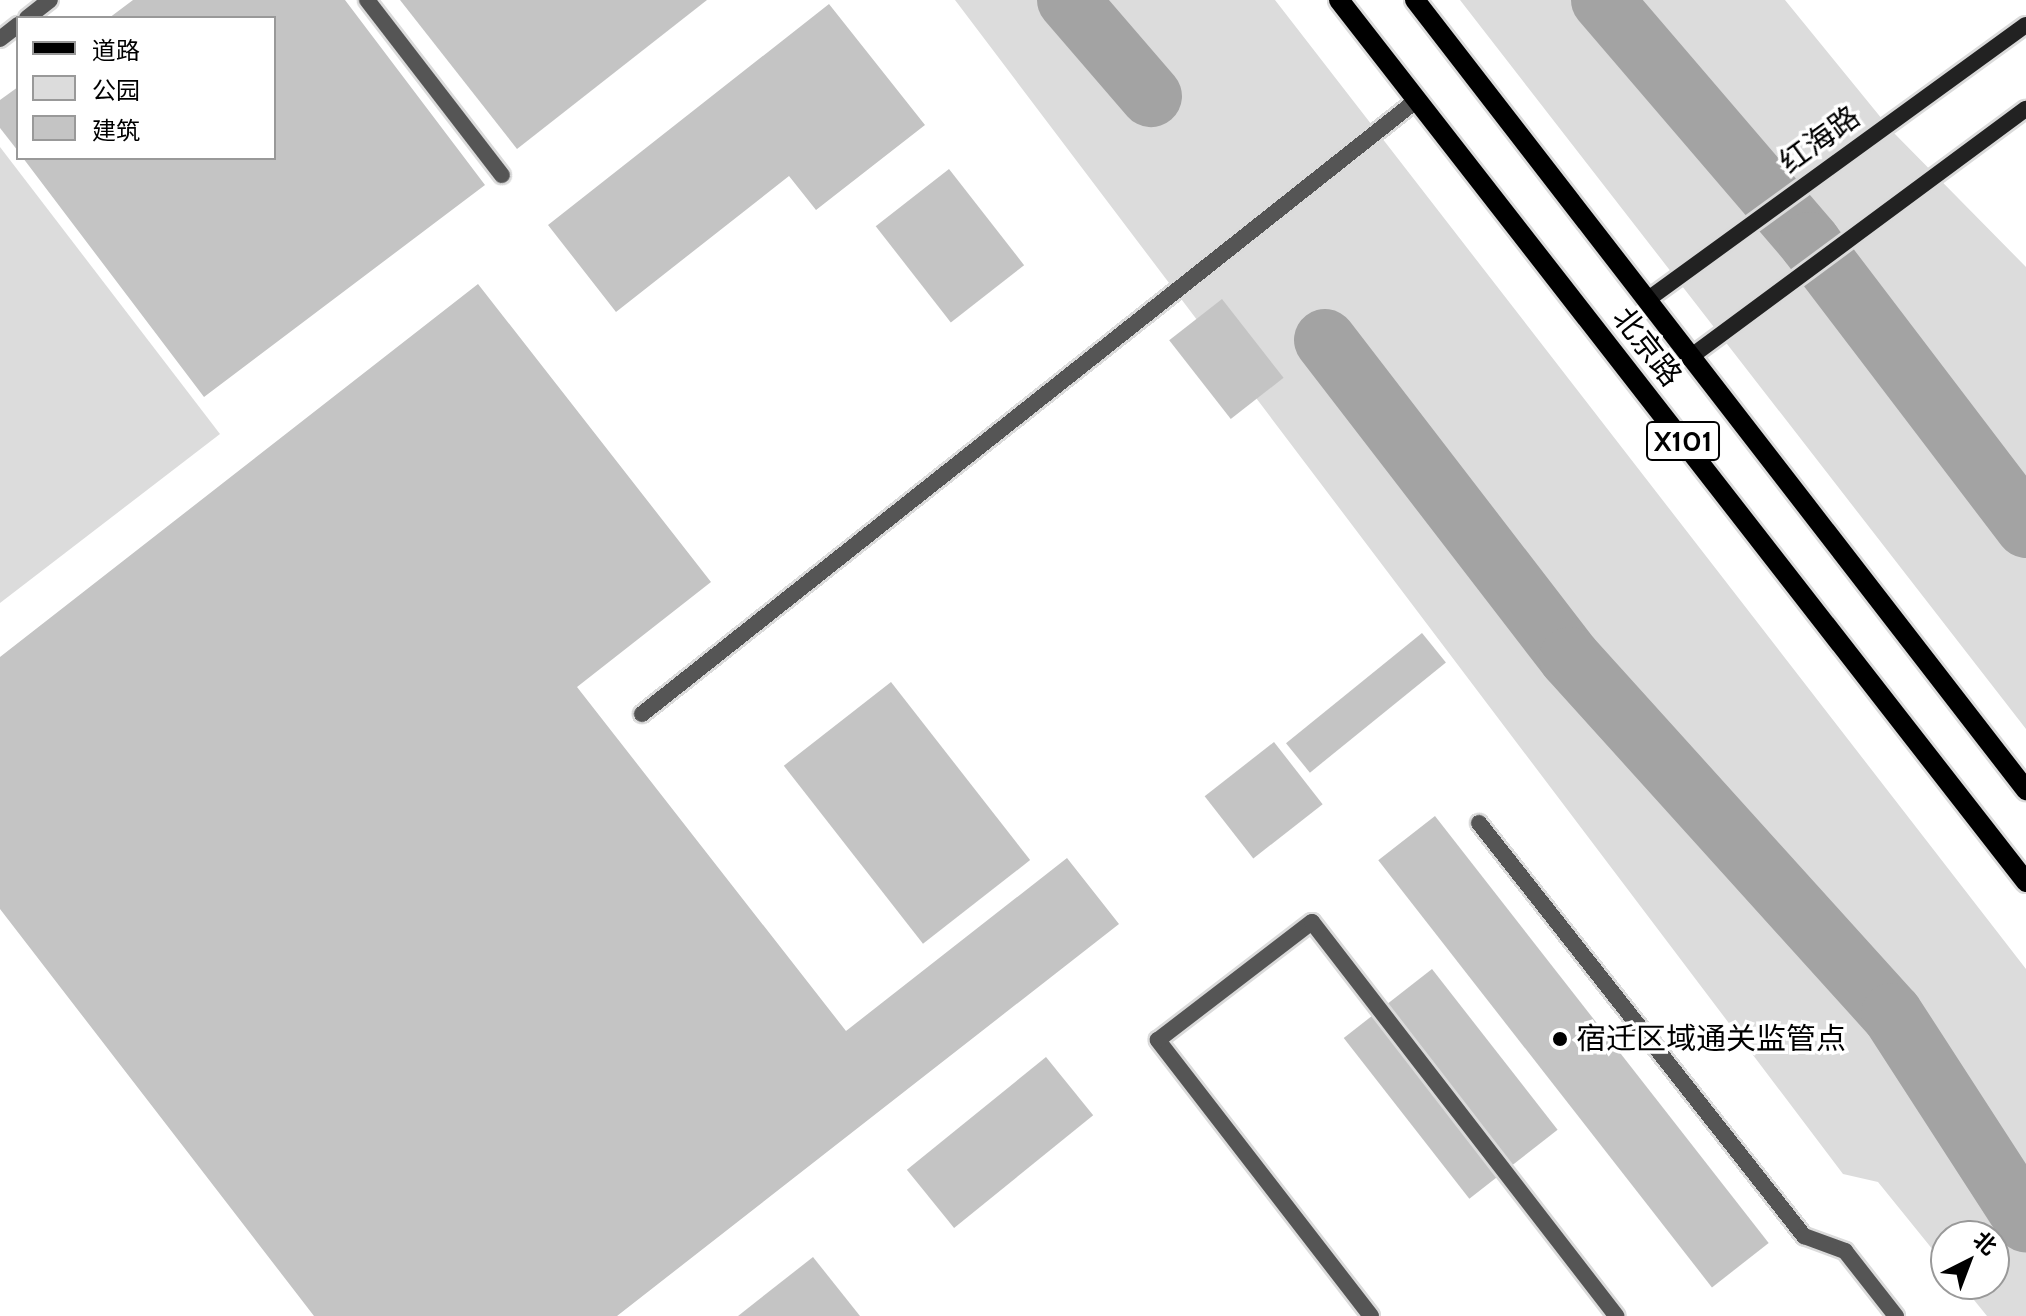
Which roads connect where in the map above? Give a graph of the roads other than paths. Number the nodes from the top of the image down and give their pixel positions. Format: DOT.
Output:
graph roads {
  1 [pos="50,0"];
  2 [pos="367,0"];
  3 [pos="1339,0"];
  4 [pos="1415,0"];
  5 [pos="30,16"];
  6 [pos="2026,25"];
  7 [pos="16,27"];
  8 [pos="0,39"];
  9 [pos="1417,100"];
  10 [pos="2026,109"];
  11 [pos="502,175"];
  12 [pos="1647,300"];
  13 [pos="1689,358"];
  14 [pos="642,714"];
  15 [pos="2026,790"];
  16 [pos="1479,823"];
  17 [pos="2026,882"];
  18 [pos="1371,1316"];
  19 [pos="1617,1316"];
  20 [pos="1896,1316"];
  1 -- 5 [label="lane"];
  2 -- 11 [label="lane"];
  3 -- 9 [label="main road, 北京路 / X101"];
  4 -- 12 [label="main road, 北京路 / X101"];
  6 -- 12 [label="street, 红海路"];
  7 -- 8 [label="lane"];
  9 -- 14 [label="lane"];
  9 -- 17 [label="main road, 北京路 / X101"];
  10 -- 13 [label="street"];
  12 -- 13 [label="main road, 北京路 / X101"];
  13 -- 15 [label="main road, 北京路 / X101"];
  16 -- 20 [label="lane"];
  18 -- 19 [label="lane"];
}
